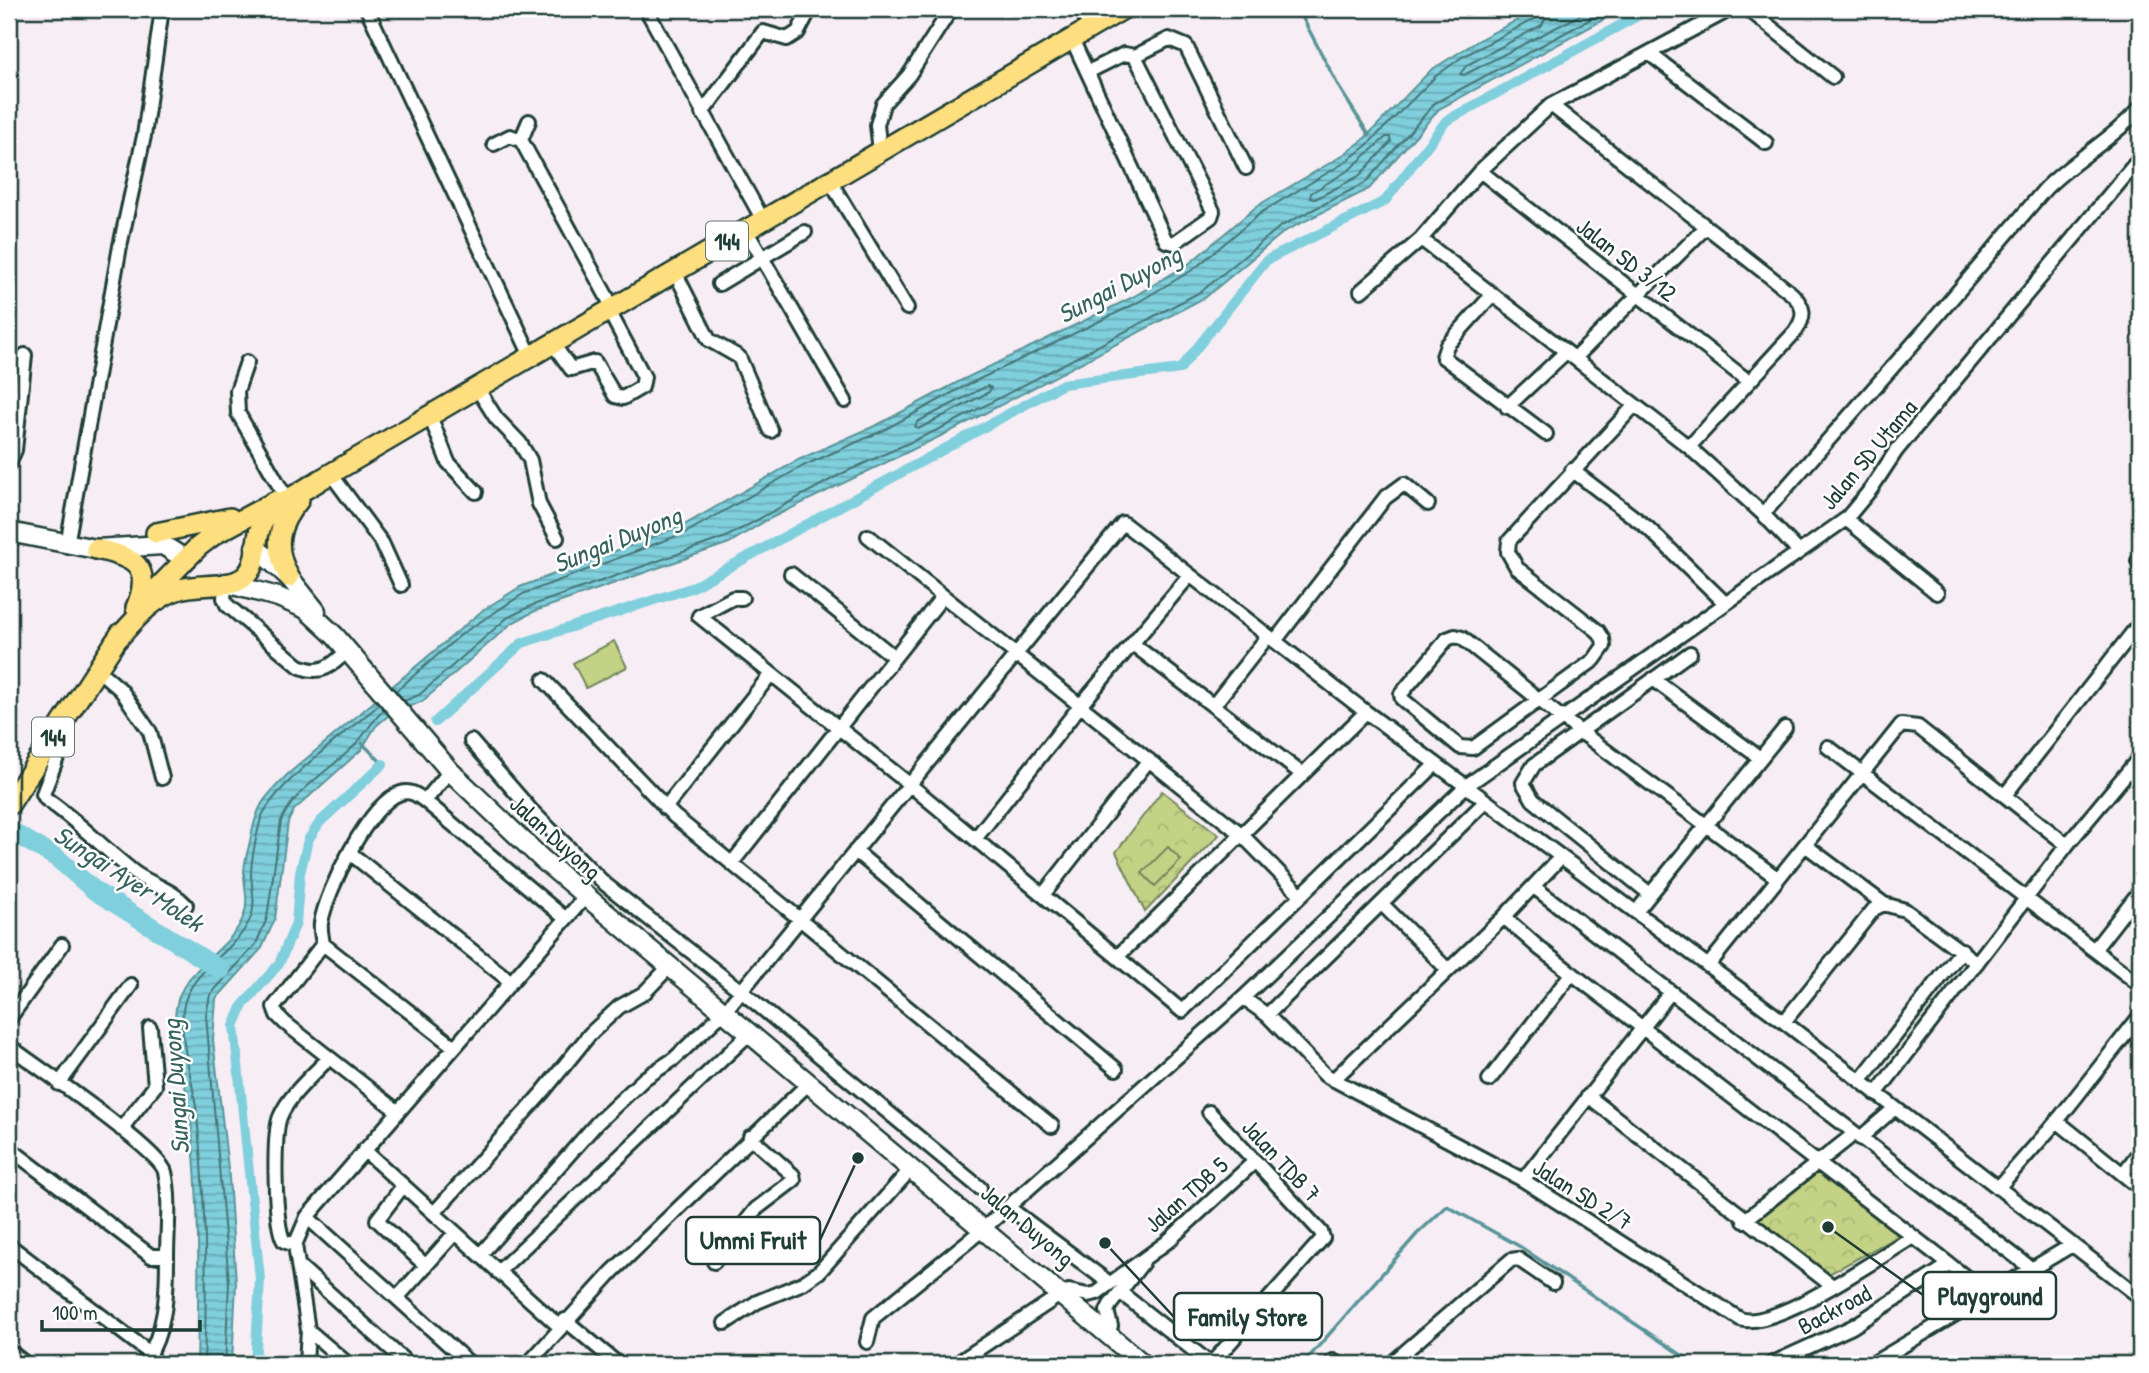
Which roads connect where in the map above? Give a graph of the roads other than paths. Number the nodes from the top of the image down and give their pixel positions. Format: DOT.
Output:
graph roads {
  1 [pos="162,9"];
  2 [pos="367,9"];
  3 [pos="646,9"];
  4 [pos="810,9"];
  5 [pos="951,9"];
  6 [pos="1081,9"];
  7 [pos="1123,9"];
  8 [pos="1731,9"];
  9 [pos="1748,9"];
  10 [pos="1090,28"];
  11 [pos="1072,39"];
  12 [pos="1650,54"];
  13 [pos="1135,56"];
  14 [pos="1088,72"];
  15 [pos="1833,77"];
  16 [pos="1551,105"];
  17 [pos="2140,108"];
  18 [pos="702,113"];
  19 [pos="529,121"];
  20 [pos="521,140"];
  21 [pos="1766,143"];
  22 [pos="494,144"];
  23 [pos="880,152"];
  24 [pos="2140,158"];
  25 [pos="1245,168"];
  26 [pos="1480,171"];
  27 [pos="830,181"];
  28 [pos="755,225"];
  29 [pos="1706,227"];
  30 [pos="805,232"];
  31 [pos="1421,239"];
  32 [pos="762,258"];
  33 [pos="675,272"];
  34 [pos="719,284"];
  35 [pos="1361,291"];
  36 [pos="1639,294"];
  37 [pos="1492,295"];
  38 [pos="907,308"];
  39 [pos="611,310"];
  40 [pos="553,344"];
  41 [pos="25,355"];
  42 [pos="1571,355"];
  43 [pos="531,356"];
  44 [pos="247,362"];
  45 [pos="1748,381"];
  46 [pos="477,388"];
  47 [pos="845,401"];
  48 [pos="1635,405"];
  49 [pos="1507,407"];
  50 [pos="430,416"];
  51 [pos="771,432"];
  52 [pos="1546,434"];
  53 [pos="1689,447"];
  54 [pos="9,464"];
  55 [pos="1572,470"];
  56 [pos="326,477"];
  57 [pos="477,492"];
  58 [pos="285,496"];
  59 [pos="1428,504"];
  60 [pos="262,508"];
  61 [pos="1763,513"];
  62 [pos="1846,519"];
  63 [pos="9,532"];
  64 [pos="156,533"];
  65 [pos="215,534"];
  66 [pos="868,536"];
  67 [pos="557,538"];
  68 [pos="71,546"];
  69 [pos="255,547"];
  70 [pos="96,549"];
  71 [pos="1799,552"];
  72 [pos="186,559"];
  73 [pos="791,574"];
  74 [pos="1190,575"];
  75 [pos="289,577"];
  76 [pos="226,583"];
  77 [pos="401,585"];
  78 [pos="1937,593"];
  79 [pos="943,596"];
  80 [pos="742,598"];
  81 [pos="1725,603"];
  82 [pos="129,621"];
  83 [pos="2140,622"];
  84 [pos="335,636"];
  85 [pos="1272,638"];
  86 [pos="114,643"];
  87 [pos="1134,645"];
  88 [pos="347,651"];
  89 [pos="1690,653"];
  90 [pos="1014,654"];
  91 [pos="894,657"];
  92 [pos="97,669"];
  93 [pos="771,674"];
  94 [pos="1653,679"];
  95 [pos="544,680"];
  96 [pos="1539,700"];
  97 [pos="1080,706"];
  98 [pos="1213,706"];
  99 [pos="1366,712"];
  100 [pos="1562,718"];
  101 [pos="838,727"];
  102 [pos="1785,728"];
  103 [pos="1580,732"];
  104 [pos="51,740"];
  105 [pos="471,741"];
  106 [pos="1828,747"];
  107 [pos="2140,757"];
  108 [pos="1760,758"];
  109 [pos="1149,760"];
  110 [pos="1436,764"];
  111 [pos="450,771"];
  112 [pos="1863,773"];
  113 [pos="1302,774"];
  114 [pos="162,778"];
  115 [pos="909,784"];
  116 [pos="1466,786"];
  117 [pos="2005,795"];
  118 [pos="425,801"];
  119 [pos="1486,801"];
  120 [pos="9,805"];
  121 [pos="665,808"];
  122 [pos="1705,826"];
  123 [pos="1241,834"];
  124 [pos="975,839"];
  125 [pos="1805,845"];
  126 [pos="2067,845"];
  127 [pos="855,851"];
  128 [pos="350,853"];
  129 [pos="1561,857"];
  130 [pos="732,863"];
  131 [pos="1777,878"];
  132 [pos="1534,887"];
  133 [pos="2140,891"];
  134 [pos="1650,894"];
  135 [pos="1043,895"];
  136 [pos="1301,895"];
  137 [pos="585,897"];
  138 [pos="2026,899"];
  139 [pos="1884,904"];
  140 [pos="186,905"];
  141 [pos="1383,905"];
  142 [pos="1636,912"];
  143 [pos="1504,917"];
  144 [pos="801,918"];
  145 [pos="566,919"];
  146 [pos="323,944"];
  147 [pos="62,945"];
  148 [pos="1962,950"];
  149 [pos="2094,950"];
  150 [pos="1117,957"];
  151 [pos="1978,962"];
  152 [pos="1708,965"];
  153 [pos="670,966"];
  154 [pos="1448,970"];
  155 [pos="1572,973"];
  156 [pos="510,982"];
  157 [pos="131,985"];
  158 [pos="2140,985"];
  159 [pos="741,991"];
  160 [pos="1670,993"];
  161 [pos="1243,998"];
  162 [pos="725,1011"];
  163 [pos="1267,1015"];
  164 [pos="2140,1016"];
  165 [pos="9,1019"];
  166 [pos="1784,1022"];
  167 [pos="1642,1026"];
  168 [pos="150,1028"];
  169 [pos="751,1032"];
  170 [pos="9,1046"];
  171 [pos="453,1046"];
  172 [pos="329,1058"];
  173 [pos="1116,1069"];
  174 [pos="1334,1080"];
  175 [pos="1489,1080"];
  176 [pos="1860,1081"];
  177 [pos="810,1082"];
  178 [pos="59,1084"];
  179 [pos="1876,1094"];
  180 [pos="1588,1096"];
  181 [pos="1895,1108"];
  182 [pos="396,1110"];
  183 [pos="1209,1112"];
  184 [pos="2057,1121"];
  185 [pos="1052,1126"];
  186 [pos="864,1128"];
  187 [pos="121,1129"];
  188 [pos="1857,1136"];
  189 [pos="750,1137"];
  190 [pos="9,1148"];
  191 [pos="364,1150"];
  192 [pos="2140,1151"];
  193 [pos="1818,1162"];
  194 [pos="1253,1163"];
  195 [pos="910,1170"];
  196 [pos="2123,1174"];
  197 [pos="1523,1180"];
  198 [pos="403,1186"];
  199 [pos="980,1188"];
  200 [pos="1998,1188"];
  201 [pos="2140,1188"];
  202 [pos="1008,1207"];
  203 [pos="433,1213"];
  204 [pos="307,1217"];
  205 [pos="1744,1220"];
  206 [pos="985,1227"];
  207 [pos="456,1233"];
  208 [pos="1913,1237"];
  209 [pos="9,1245"];
  210 [pos="295,1245"];
  211 [pos="2072,1245"];
  212 [pos="480,1255"];
  213 [pos="1147,1255"];
  214 [pos="167,1256"];
  215 [pos="714,1262"];
  216 [pos="298,1265"];
  217 [pos="1949,1265"];
  218 [pos="426,1266"];
  219 [pos="2032,1269"];
  220 [pos="498,1272"];
  221 [pos="1108,1282"];
  222 [pos="1553,1283"];
  223 [pos="1832,1285"];
  224 [pos="1064,1293"];
  225 [pos="1121,1293"];
  226 [pos="1989,1295"];
  227 [pos="2140,1297"];
  228 [pos="397,1298"];
  229 [pos="725,1323"];
  230 [pos="562,1324"];
  231 [pos="1111,1326"];
  232 [pos="308,1330"];
  233 [pos="867,1342"];
  234 [pos="9,1351"];
  235 [pos="148,1359"];
  236 [pos="26,1364"];
  237 [pos="306,1364"];
  238 [pos="348,1364"];
  239 [pos="408,1364"];
  240 [pos="468,1364"];
  241 [pos="528,1364"];
  242 [pos="618,1364"];
  243 [pos="956,1364"];
  244 [pos="1143,1364"];
  245 [pos="1157,1364"];
  246 [pos="1211,1364"];
  247 [pos="1391,1364"];
  248 [pos="1771,1364"];
  249 [pos="1872,1364"];
  250 [pos="2055,1364"];
  251 [pos="2082,1364"];
  1 -- 68 [label="street"];
  2 -- 43 [label="street"];
  3 -- 18 [label="street"];
  4 -- 18 [label="street"];
  5 -- 23 [label="street"];
  6 -- 10 [label="street"];
  7 -- 10 [label="main road, 144"];
  8 -- 12 [label="street"];
  9 -- 15 [label="street"];
  10 -- 11 [label="main road, 144"];
  11 -- 14 [label="street"];
  11 -- 23 [label="main road, 144"];
  12 -- 16 [label="street"];
  12 -- 21 [label="street"];
  13 -- 14 [label="street"];
  13 -- 14 [label="street"];
  13 -- 25 [label="street"];
  16 -- 26 [label="street"];
  16 -- 29 [label="street"];
  17 -- 61 [label="street"];
  18 -- 28 [label="street"];
  19 -- 20 [label="street"];
  20 -- 22 [label="street"];
  20 -- 39 [label="street"];
  23 -- 27 [label="main road, 144"];
  24 -- 62 [label="street, Jalan SD Utama"];
  26 -- 31 [label="street"];
  26 -- 36 [label="street, Jalan SD 3/12"];
  27 -- 28 [label="main road, 144"];
  27 -- 38 [label="street"];
  28 -- 32 [label="street"];
  28 -- 33 [label="main road, 144"];
  29 -- 36 [label="street"];
  29 -- 45 [label="street"];
  30 -- 32 [label="street"];
  31 -- 35 [label="street"];
  31 -- 37 [label="street"];
  32 -- 34 [label="street"];
  32 -- 47 [label="street"];
  33 -- 39 [label="main road, 144"];
  33 -- 51 [label="street"];
  36 -- 42 [label="street"];
  36 -- 45 [label="street, Jalan SD 3/12"];
  37 -- 42 [label="street"];
  37 -- 49 [label="street"];
  39 -- 40 [label="main road, 144"];
  39 -- 40 [label="street"];
  40 -- 43 [label="main road, 144"];
  41 -- 54 [label="street"];
  42 -- 48 [label="street"];
  42 -- 49 [label="street"];
  43 -- 46 [label="main road, 144"];
  44 -- 58 [label="street"];
  45 -- 53 [label="street"];
  46 -- 50 [label="main road, 144"];
  46 -- 67 [label="street"];
  48 -- 53 [label="street"];
  48 -- 55 [label="street"];
  49 -- 52 [label="street"];
  50 -- 56 [label="main road, 144"];
  50 -- 57 [label="street"];
  53 -- 61 [label="street"];
  55 -- 81 [label="street"];
  55 -- 96 [label="street"];
  56 -- 58 [label="main road, 144"];
  56 -- 69 [label="main road, 144"];
  56 -- 75 [label="main road"];
  56 -- 77 [label="street"];
  58 -- 60 [label="main road, 144"];
  59 -- 85 [label="street"];
  60 -- 64 [label="main road"];
  60 -- 65 [label="main road, 144"];
  61 -- 71 [label="street"];
  62 -- 71 [label="street, Jalan SD Utama"];
  62 -- 78 [label="street"];
  63 -- 68 [label="main road"];
  64 -- 65 [label="main road, 144"];
  64 -- 68 [label="main road"];
  65 -- 69 [label="main road, 144"];
  65 -- 72 [label="main road, 144"];
  66 -- 79 [label="street"];
  68 -- 70 [label="main road"];
  69 -- 75 [label="main road"];
  69 -- 76 [label="main road, 144"];
  70 -- 72 [label="main road"];
  70 -- 82 [label="main road"];
  71 -- 81 [label="street, Jalan SD Utama"];
  72 -- 76 [label="main road"];
  72 -- 82 [label="main road, 144"];
  73 -- 91 [label="street"];
  74 -- 85 [label="street"];
  74 -- 87 [label="street"];
  74 -- 90 [label="street"];
  75 -- 84 [label="main road"];
  76 -- 84 [label="main road, Jalan Duyong"];
  76 -- 86 [label="main road, 144"];
  76 -- 88 [label="street"];
  79 -- 90 [label="street"];
  79 -- 91 [label="street"];
  80 -- 93 [label="street"];
  81 -- 100 [label="street, Jalan SD Utama"];
  82 -- 86 [label="main road, 144"];
  83 -- 117 [label="street"];
  84 -- 88 [label="main road, Jalan Duyong"];
  85 -- 98 [label="street"];
  85 -- 99 [label="street"];
  86 -- 92 [label="main road, 144"];
  87 -- 97 [label="street"];
  87 -- 98 [label="street"];
  88 -- 111 [label="main road, Jalan Duyong"];
  89 -- 94 [label="street"];
  90 -- 97 [label="street"];
  90 -- 115 [label="street"];
  91 -- 101 [label="street"];
  92 -- 104 [label="main road, 144"];
  92 -- 114 [label="street"];
  93 -- 101 [label="street"];
  93 -- 121 [label="street"];
  94 -- 103 [label="street"];
  94 -- 108 [label="street"];
  95 -- 121 [label="street"];
  96 -- 96 [label="street"];
  96 -- 100 [label="street"];
  97 -- 109 [label="street"];
  97 -- 124 [label="street"];
  98 -- 113 [label="street"];
  99 -- 110 [label="street"];
  99 -- 113 [label="street"];
  100 -- 103 [label="street"];
  100 -- 116 [label="street, Jalan SD Utama"];
  101 -- 115 [label="street"];
  101 -- 130 [label="street"];
  102 -- 108 [label="street"];
  103 -- 122 [label="street"];
  103 -- 134 [label="street"];
  104 -- 120 [label="main road, 144"];
  104 -- 140 [label="street"];
  105 -- 159 [label="street"];
  106 -- 112 [label="street"];
  107 -- 126 [label="street"];
  108 -- 122 [label="street"];
  109 -- 123 [label="street"];
  109 -- 135 [label="street"];
  110 -- 116 [label="street"];
  110 -- 136 [label="street"];
  111 -- 118 [label="street"];
  111 -- 137 [label="main road, Jalan Duyong"];
  112 -- 117 [label="street"];
  112 -- 125 [label="street"];
  112 -- 138 [label="street"];
  113 -- 123 [label="street"];
  115 -- 124 [label="street"];
  115 -- 127 [label="street"];
  116 -- 119 [label="street"];
  116 -- 161 [label="street, Jalan SD Utama"];
  117 -- 126 [label="street"];
  118 -- 128 [label="street"];
  118 -- 145 [label="street"];
  119 -- 129 [label="street"];
  119 -- 141 [label="street"];
  121 -- 130 [label="street"];
  122 -- 131 [label="street"];
  122 -- 134 [label="street"];
  123 -- 136 [label="street"];
  123 -- 150 [label="street"];
  124 -- 135 [label="street"];
  125 -- 131 [label="street"];
  125 -- 139 [label="street"];
  126 -- 138 [label="street"];
  127 -- 144 [label="street"];
  127 -- 173 [label="street"];
  128 -- 146 [label="street"];
  128 -- 156 [label="street"];
  129 -- 132 [label="street"];
  129 -- 142 [label="street"];
  130 -- 144 [label="street"];
  131 -- 152 [label="street"];
  132 -- 143 [label="street"];
  132 -- 160 [label="street"];
  133 -- 149 [label="street"];
  134 -- 142 [label="street"];
  135 -- 150 [label="street"];
  136 -- 150 [label="street"];
  137 -- 145 [label="street"];
  137 -- 153 [label="main road, Jalan Duyong"];
  138 -- 149 [label="street"];
  138 -- 151 [label="street"];
  139 -- 148 [label="street"];
  139 -- 166 [label="street"];
  141 -- 154 [label="street"];
  141 -- 163 [label="street"];
  142 -- 152 [label="street"];
  143 -- 154 [label="street"];
  143 -- 155 [label="street"];
  144 -- 159 [label="street"];
  144 -- 185 [label="street"];
  145 -- 156 [label="street"];
  146 -- 171 [label="street"];
  146 -- 172 [label="street"];
  147 -- 165 [label="street"];
  148 -- 151 [label="street"];
  148 -- 176 [label="street"];
  149 -- 158 [label="street"];
  151 -- 179 [label="street"];
  152 -- 166 [label="street"];
  153 -- 162 [label="main road, Jalan Duyong"];
  153 -- 203 [label="street"];
  154 -- 174 [label="street"];
  155 -- 167 [label="street"];
  155 -- 175 [label="street"];
  156 -- 171 [label="street"];
  157 -- 178 [label="street"];
  159 -- 162 [label="street"];
  159 -- 199 [label="street"];
  160 -- 167 [label="street"];
  160 -- 188 [label="street"];
  161 -- 163 [label="street, Jalan SD 2/7"];
  161 -- 202 [label="street, Jalan SD Utama"];
  162 -- 169 [label="main road, Jalan Duyong"];
  162 -- 212 [label="street"];
  163 -- 174 [label="street, Jalan SD 2/7"];
  164 -- 184 [label="street"];
  166 -- 176 [label="street"];
  167 -- 180 [label="street"];
  167 -- 193 [label="street"];
  168 -- 187 [label="street"];
  169 -- 177 [label="main road, Jalan Duyong"];
  169 -- 220 [label="street"];
  170 -- 178 [label="street"];
  171 -- 182 [label="street"];
  172 -- 182 [label="street"];
  172 -- 210 [label="street"];
  174 -- 197 [label="street, Jalan SD 2/7"];
  176 -- 179 [label="street"];
  177 -- 186 [label="main road, Jalan Duyong"];
  177 -- 189 [label="street"];
  178 -- 187 [label="street"];
  179 -- 181 [label="street"];
  180 -- 197 [label="street"];
  180 -- 205 [label="street"];
  181 -- 188 [label="street"];
  181 -- 200 [label="street"];
  182 -- 191 [label="street"];
  183 -- 194 [label="street, Jalan TDB 7"];
  184 -- 196 [label="street"];
  184 -- 200 [label="street"];
  186 -- 195 [label="main road, Jalan Duyong"];
  186 -- 206 [label="main road, Jalan Duyong"];
  187 -- 214 [label="street"];
  188 -- 193 [label="street"];
  188 -- 219 [label="street"];
  189 -- 215 [label="street"];
  189 -- 230 [label="street"];
  190 -- 214 [label="street"];
  191 -- 198 [label="street"];
  191 -- 204 [label="street"];
  192 -- 196 [label="street"];
  193 -- 205 [label="street"];
  193 -- 208 [label="street"];
  194 -- 213 [label="street, Jalan TDB 5"];
  194 -- 246 [label="street, Jalan TDB 7"];
  195 -- 206 [label="main road, Jalan Duyong"];
  195 -- 229 [label="street"];
  196 -- 201 [label="street"];
  197 -- 223 [label="street, Jalan SD 2/7"];
  198 -- 203 [label="street"];
  198 -- 218 [label="street"];
  200 -- 211 [label="street"];
  202 -- 206 [label="street, Jalan SD Utama"];
  202 -- 221 [label="street"];
  203 -- 207 [label="street"];
  204 -- 210 [label="street"];
  204 -- 228 [label="street"];
  205 -- 223 [label="street"];
  206 -- 224 [label="main road, Jalan Duyong"];
  206 -- 233 [label="street, Jalan SD Utama"];
  207 -- 212 [label="street"];
  207 -- 218 [label="street"];
  208 -- 217 [label="street"];
  208 -- 223 [label="street, Jalan SD 2/7"];
  209 -- 235 [label="street"];
  210 -- 216 [label="street"];
  211 -- 219 [label="street"];
  211 -- 227 [label="street"];
  212 -- 220 [label="street"];
  213 -- 221 [label="street, Jalan TDB 5"];
  213 -- 225 [label="street"];
  214 -- 235 [label="street"];
  216 -- 232 [label="street"];
  216 -- 239 [label="street"];
  217 -- 226 [label="street"];
  217 -- 248 [label="street, Backroad"];
  218 -- 228 [label="street"];
  219 -- 226 [label="street"];
  220 -- 230 [label="street"];
  221 -- 224 [label="street, Jalan TDB 5"];
  222 -- 247 [label="street"];
  224 -- 231 [label="main road, Jalan Duyong"];
  224 -- 243 [label="street"];
  224 -- 244 [label="main road, Jalan Duyong"];
  225 -- 231 [label="street"];
  225 -- 246 [label="street"];
  226 -- 249 [label="street"];
  228 -- 240 [label="street"];
  230 -- 241 [label="street"];
  230 -- 242 [label="street"];
  231 -- 245 [label="main road, Jalan Duyong"];
  232 -- 237 [label="street"];
  232 -- 238 [label="street"];
  234 -- 236 [label="street"];
  250 -- 251 [label="street"];
}
